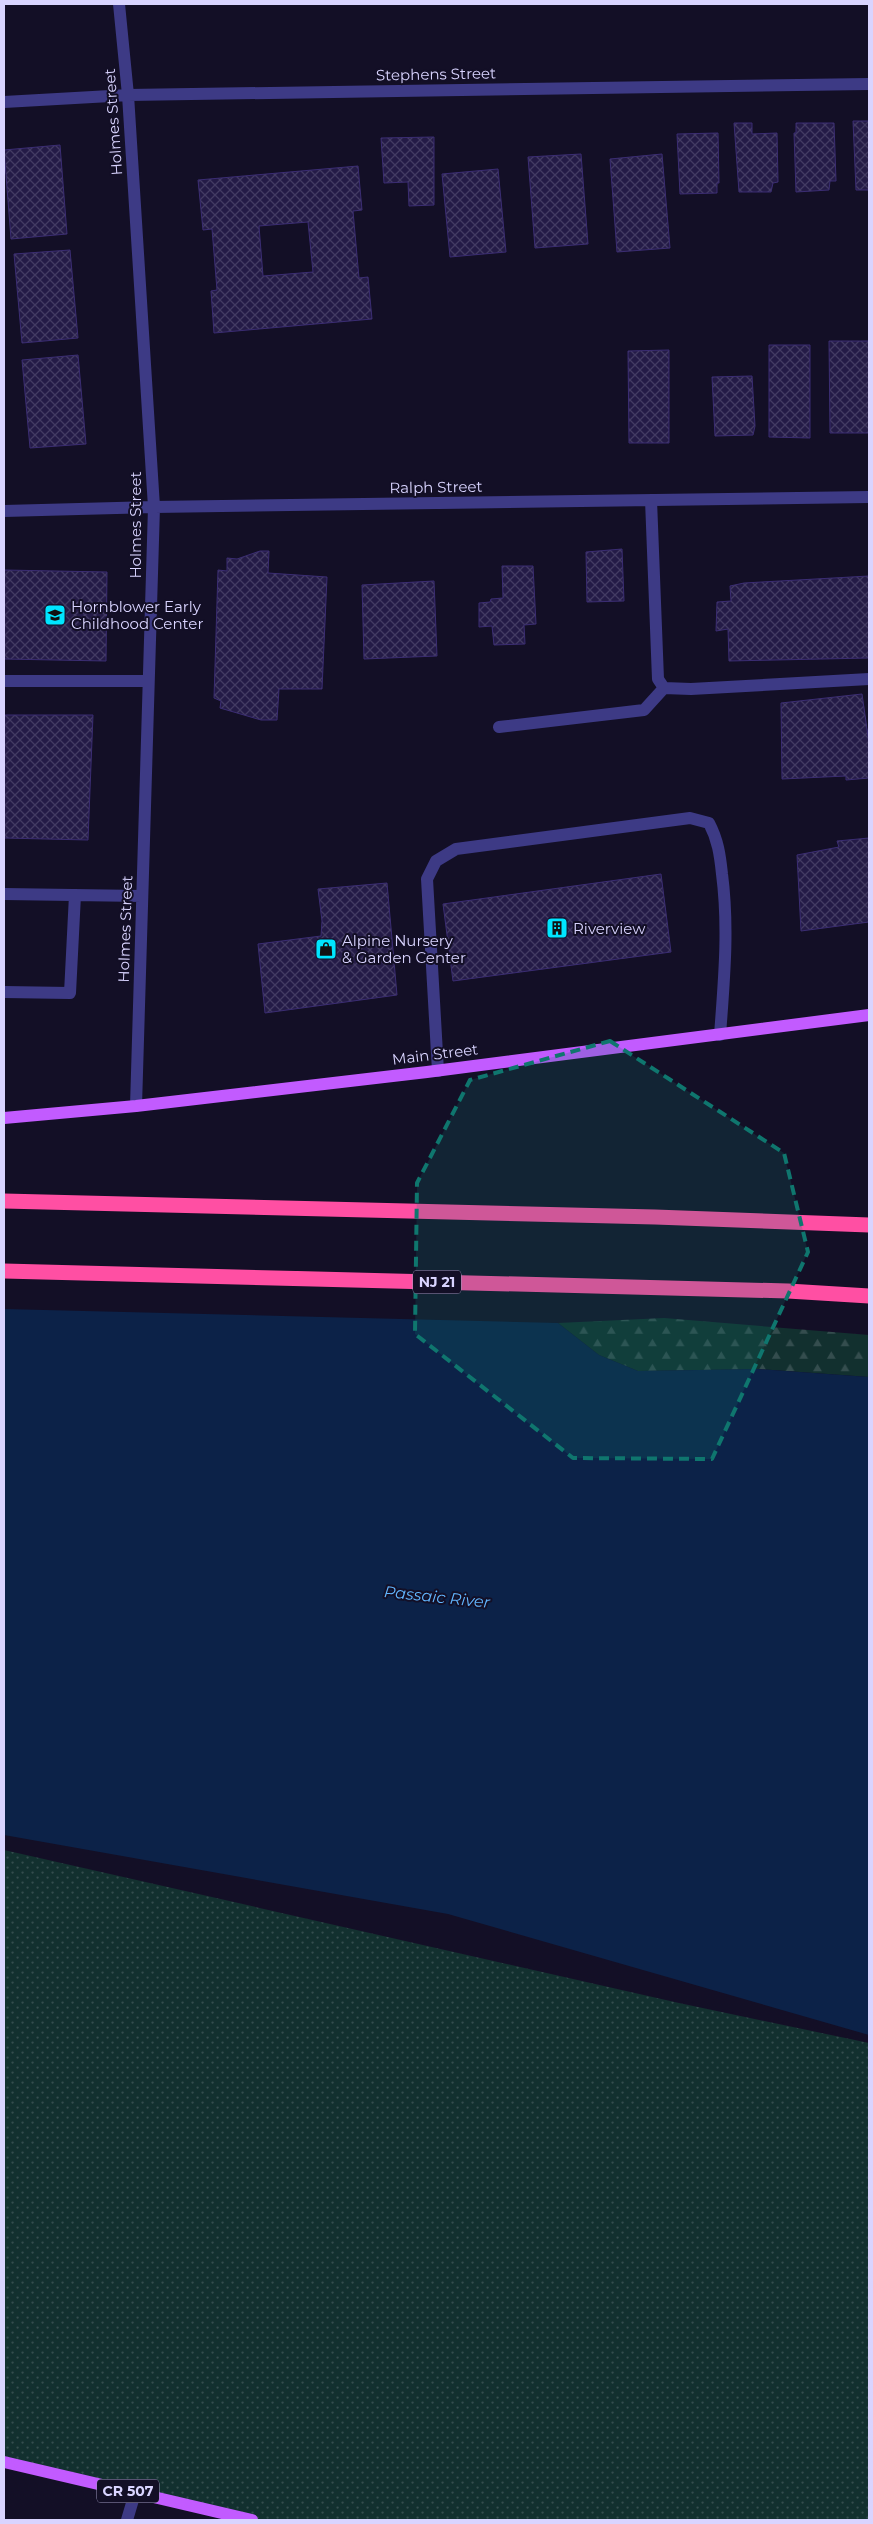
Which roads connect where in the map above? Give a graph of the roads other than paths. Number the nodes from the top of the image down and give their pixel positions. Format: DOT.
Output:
graph roads {
  1 [pos="119,4"];
  2 [pos="869,84"];
  3 [pos="128,95"];
  4 [pos="4,102"];
  5 [pos="869,497"];
  6 [pos="651,500"];
  7 [pos="154,507"];
  8 [pos="4,511"];
  9 [pos="869,679"];
  10 [pos="4,681"];
  11 [pos="148,681"];
  12 [pos="664,688"];
  13 [pos="499,727"];
  14 [pos="4,894"];
  15 [pos="75,895"];
  16 [pos="142,896"];
  17 [pos="4,992"];
  18 [pos="869,1015"];
  19 [pos="720,1034"];
  20 [pos="438,1070"];
  21 [pos="136,1106"];
  22 [pos="4,1118"];
  23 [pos="4,1201"];
  24 [pos="869,1225"];
  25 [pos="4,1272"];
  26 [pos="869,1296"];
  27 [pos="4,2462"];
  28 [pos="135,2493"];
  29 [pos="128,2520"];
  30 [pos="252,2520"];
  1 -- 3 [label="street, Holmes Street"];
  2 -- 3 [label="street, Stephens Street"];
  3 -- 4 [label="street, Stephens Street"];
  3 -- 7 [label="street, Holmes Street"];
  5 -- 6 [label="street, Ralph Street"];
  6 -- 7 [label="street, Ralph Street"];
  6 -- 12 [label="street"];
  7 -- 8 [label="street, Ralph Street"];
  7 -- 11 [label="street, Holmes Street"];
  9 -- 12 [label="street"];
  10 -- 11 [label="street"];
  11 -- 16 [label="street, Holmes Street"];
  12 -- 13 [label="street"];
  14 -- 15 [label="street"];
  15 -- 16 [label="street"];
  15 -- 17 [label="street"];
  16 -- 21 [label="street, Holmes Street"];
  18 -- 19 [label="main road, Main Street"];
  19 -- 20 [label="main road, Main Street"];
  19 -- 20 [label="street"];
  20 -- 21 [label="main road, Main Street"];
  21 -- 22 [label="main road, Main Street"];
  23 -- 24 [label="highway"];
  25 -- 26 [label="highway, NJ 21"];
  27 -- 28 [label="main road, CR 507"];
  28 -- 29 [label="street"];
  28 -- 30 [label="main road, CR 507"];
}
